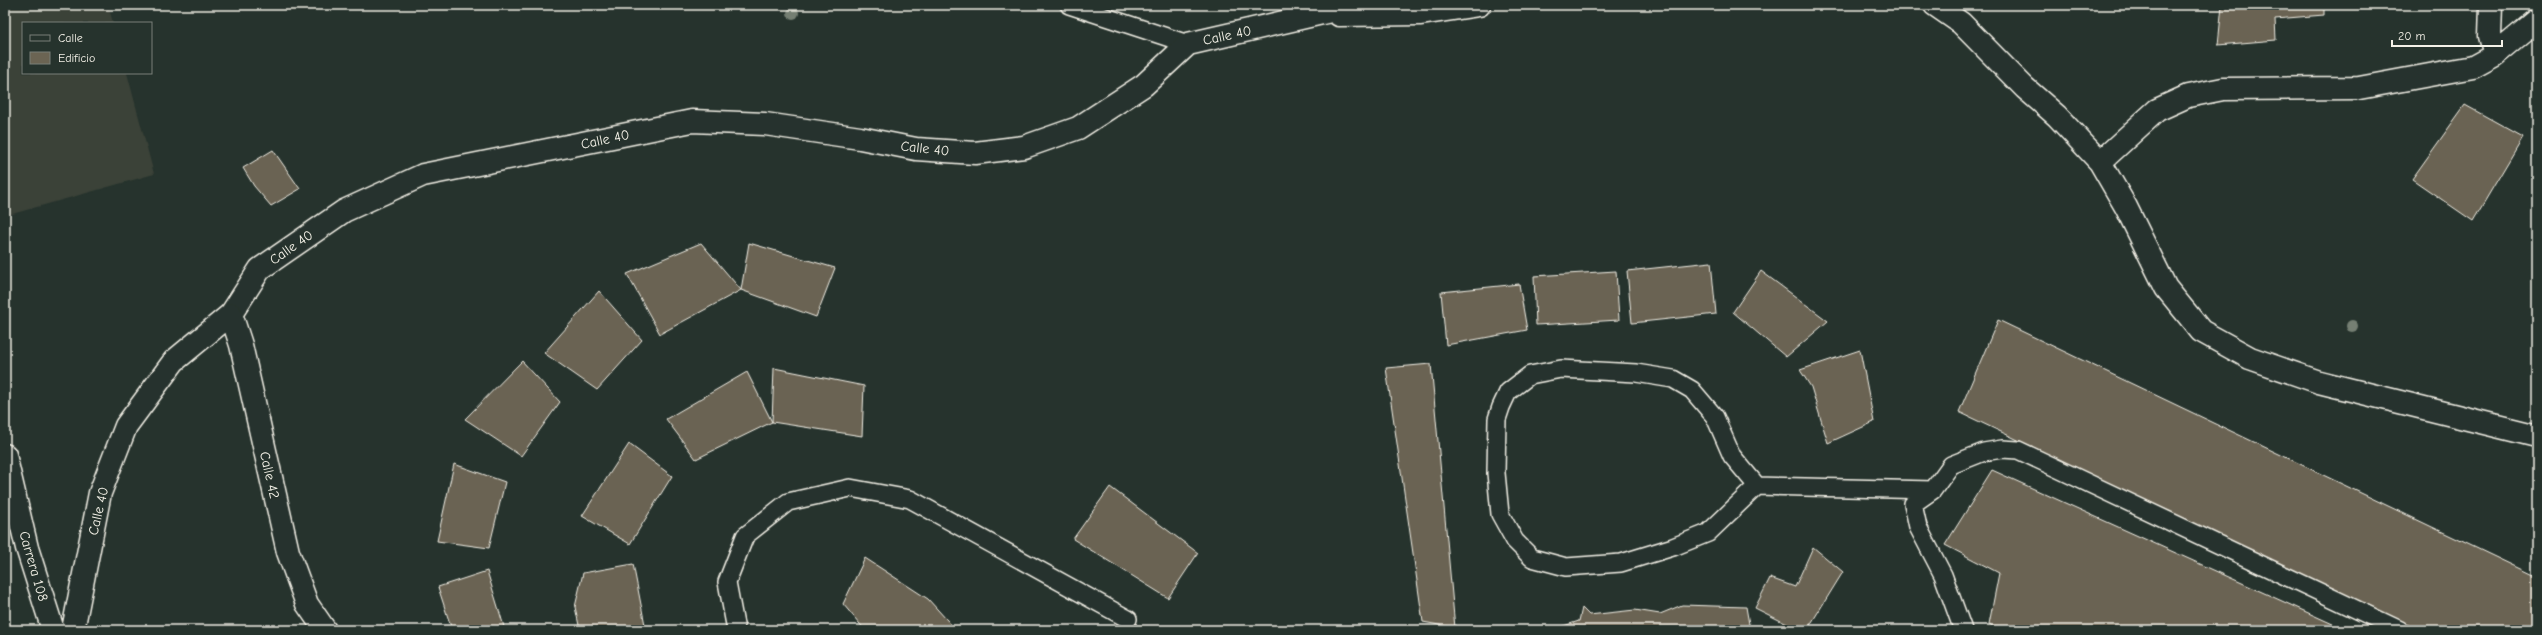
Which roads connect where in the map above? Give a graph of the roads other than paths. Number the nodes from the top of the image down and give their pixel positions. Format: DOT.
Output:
graph roads {
  1 [pos="1069,5"];
  2 [pos="1357,5"];
  3 [pos="1479,5"];
  4 [pos="1935,5"];
  5 [pos="2490,5"];
  6 [pos="1318,15"];
  7 [pos="2537,20"];
  8 [pos="1188,44"];
  9 [pos="2495,55"];
  10 [pos="2100,162"];
  11 [pos="231,314"];
  12 [pos="2537,436"];
  13 [pos="5,455"];
  14 [pos="1757,486"];
  15 [pos="1933,490"];
  16 [pos="1128,619"];
  17 [pos="53,630"];
  18 [pos="73,630"];
  19 [pos="325,630"];
  20 [pos="736,630"];
  21 [pos="1963,630"];
  22 [pos="2400,630"];
  1 -- 8 [label="lane"];
  2 -- 6 [label="street, Calle 40"];
  3 -- 6 [label="street"];
  4 -- 10 [label="street"];
  5 -- 9 [label="street"];
  6 -- 8 [label="street, Calle 40"];
  7 -- 9 [label="street"];
  8 -- 11 [label="street, Calle 40"];
  9 -- 10 [label="street"];
  10 -- 12 [label="street"];
  11 -- 18 [label="street, Calle 40"];
  11 -- 19 [label="street, Calle 42"];
  13 -- 17 [label="street, Carrera 108"];
  14 -- 14 [label="lane"];
  14 -- 15 [label="lane"];
  15 -- 21 [label="lane"];
  15 -- 22 [label="lane"];
  16 -- 20 [label="lane"];
}
